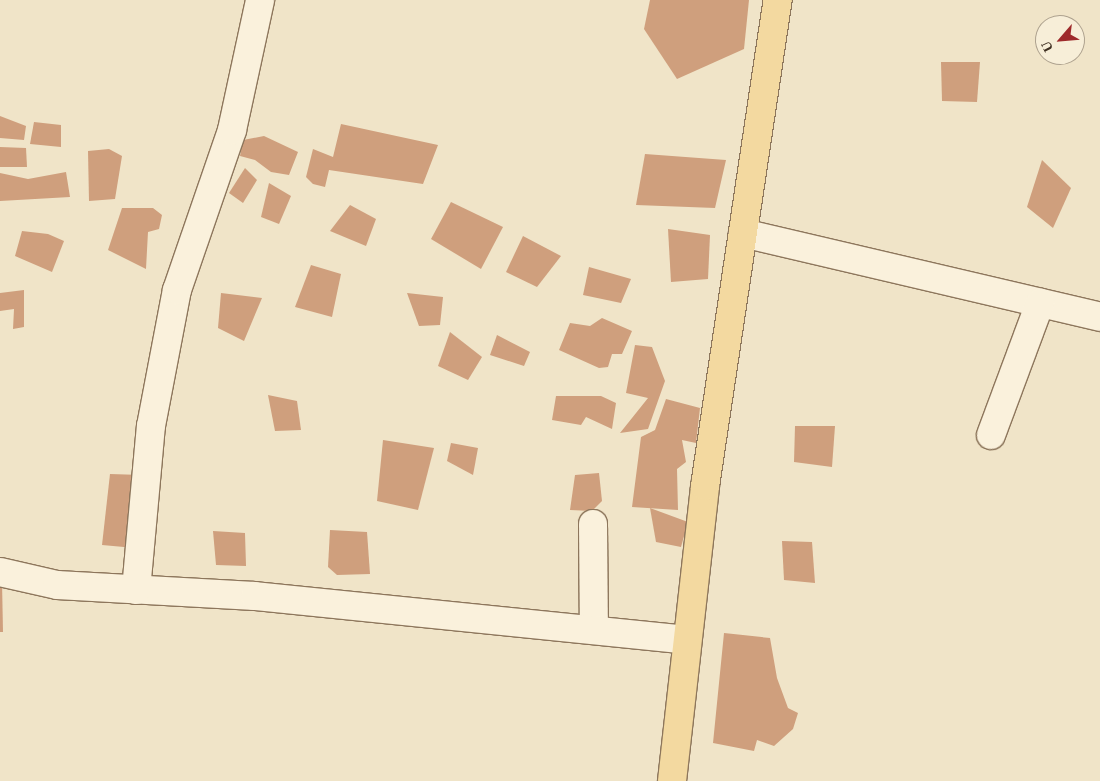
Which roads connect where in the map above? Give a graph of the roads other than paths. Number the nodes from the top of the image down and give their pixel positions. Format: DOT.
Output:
graph roads {
  1 [pos="260,0"];
  2 [pos="778,0"];
  3 [pos="743,233"];
  4 [pos="1040,303"];
  5 [pos="1100,317"];
  6 [pos="991,435"];
  7 [pos="593,524"];
  8 [pos="0,572"];
  9 [pos="136,590"];
  10 [pos="594,629"];
  11 [pos="686,640"];
  12 [pos="672,781"];
  1 -- 9 [label="street"];
  2 -- 3 [label="main road"];
  3 -- 4 [label="street"];
  3 -- 11 [label="main road"];
  4 -- 5 [label="street"];
  4 -- 6 [label="street"];
  7 -- 10 [label="street"];
  8 -- 9 [label="street"];
  9 -- 10 [label="street"];
  10 -- 11 [label="street"];
  11 -- 12 [label="main road"];
}
